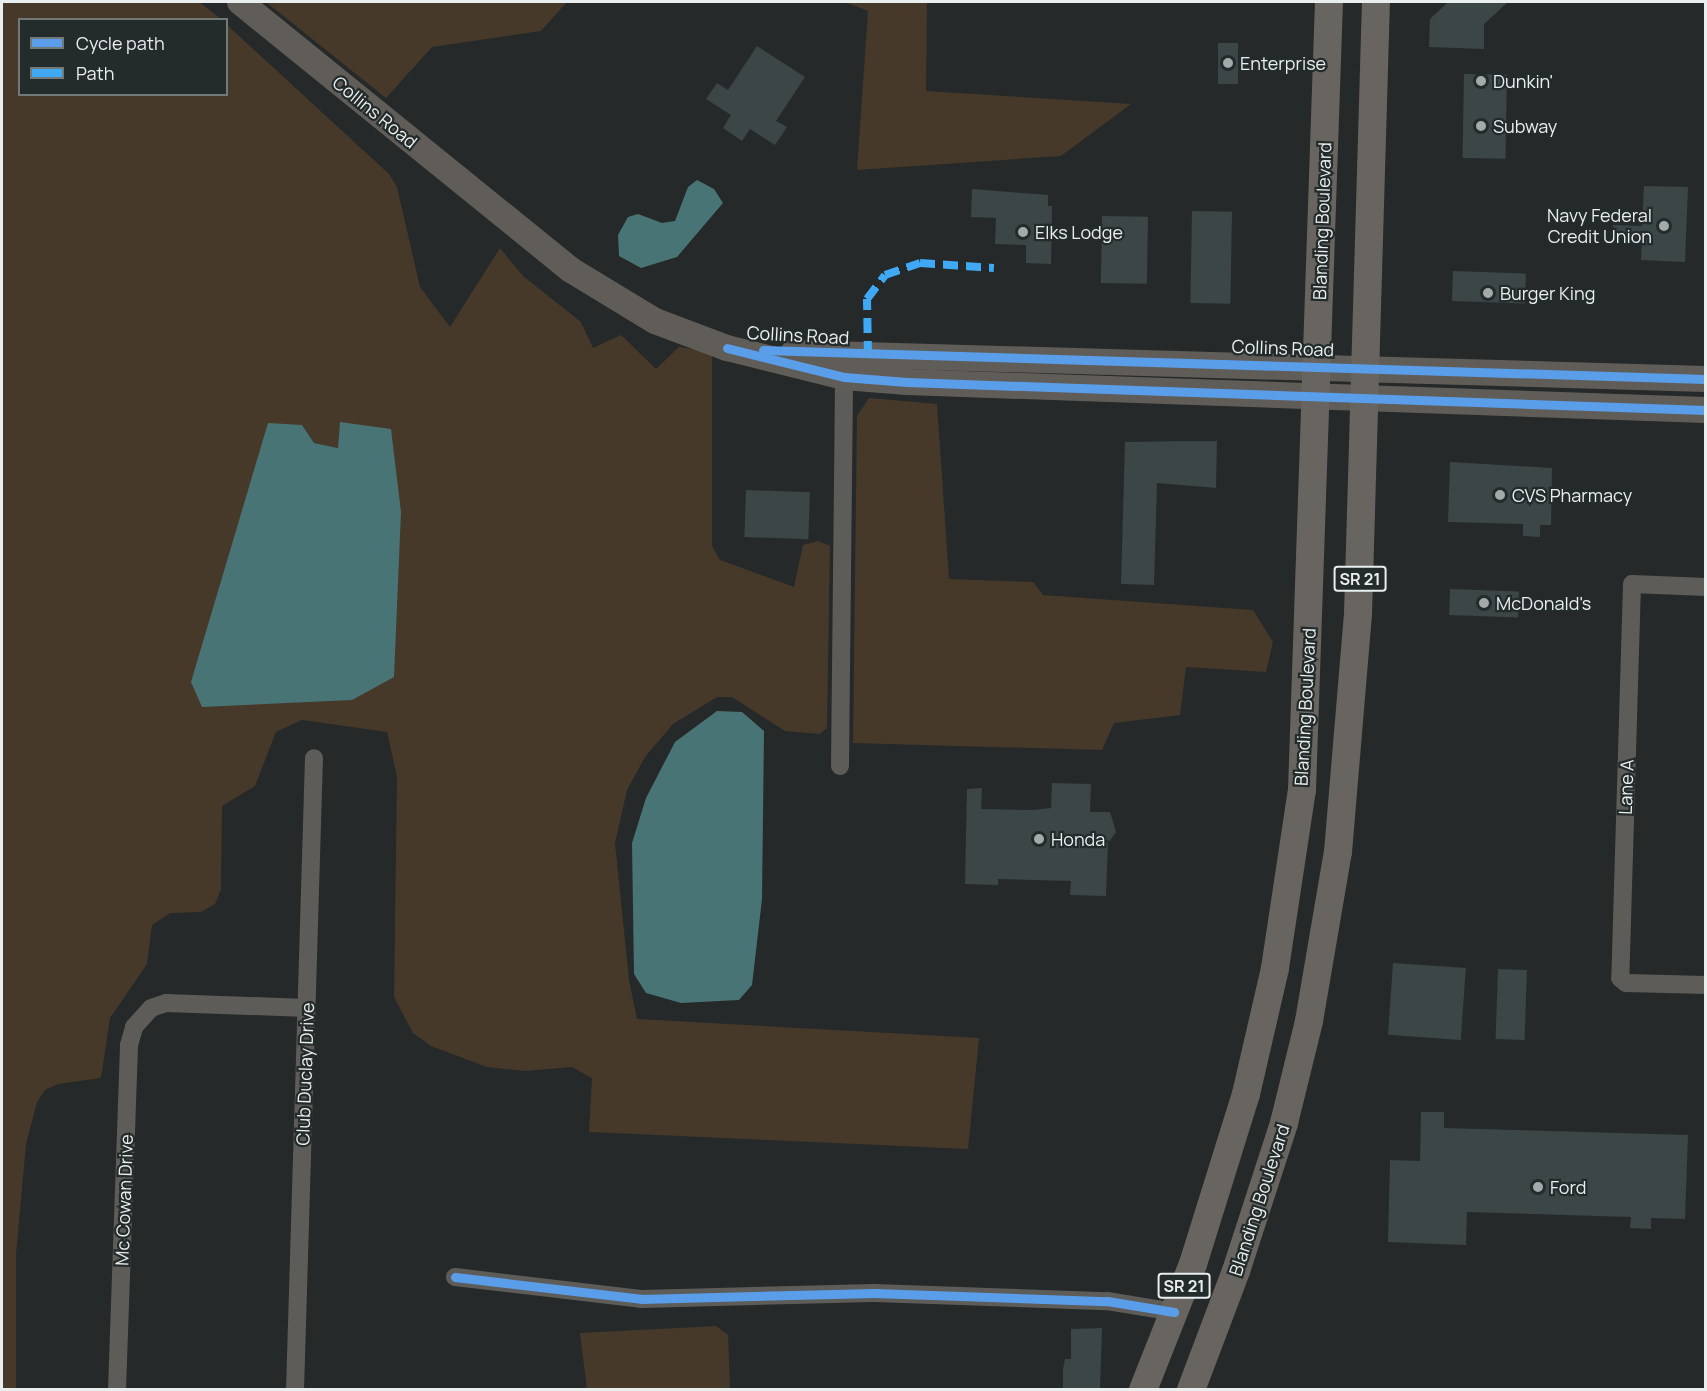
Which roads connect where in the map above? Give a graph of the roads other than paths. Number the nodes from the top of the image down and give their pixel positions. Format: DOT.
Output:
graph roads {
  1 [pos="240,2"];
  2 [pos="1329,2"];
  3 [pos="1376,2"];
  4 [pos="727,348"];
  5 [pos="1366,367"];
  6 [pos="844,377"];
  7 [pos="1315,379"];
  8 [pos="1706,379"];
  9 [pos="1366,395"];
  10 [pos="1706,410"];
  11 [pos="1706,587"];
  12 [pos="314,758"];
  13 [pos="840,766"];
  14 [pos="1302,790"];
  15 [pos="1344,791"];
  16 [pos="1706,985"];
  17 [pos="307,1008"];
  18 [pos="1222,1181"];
  19 [pos="1263,1193"];
  20 [pos="455,1277"];
  21 [pos="1174,1312"];
  22 [pos="117,1389"];
  23 [pos="295,1389"];
  24 [pos="1143,1389"];
  25 [pos="1191,1389"];
  1 -- 4 [label="street, Collins Road"];
  2 -- 7 [label="main road, Blanding Boulevard / SR 21"];
  3 -- 5 [label="main road, Blanding Boulevard / SR 21"];
  4 -- 6 [label="street, Collins Road"];
  4 -- 7 [label="street, Collins Road"];
  5 -- 7 [label="street, Collins Road"];
  5 -- 8 [label="street, Collins Road"];
  5 -- 9 [label="main road, Blanding Boulevard / SR 21"];
  6 -- 7 [label="street, Collins Road"];
  6 -- 13 [label="street"];
  7 -- 9 [label="street, Collins Road"];
  7 -- 14 [label="main road, Blanding Boulevard / SR 21"];
  9 -- 10 [label="street, Collins Road"];
  9 -- 15 [label="main road, Blanding Boulevard / SR 21"];
  11 -- 16 [label="street, Lane A"];
  12 -- 17 [label="street, Club Duclay Drive"];
  14 -- 15 [label="main road"];
  14 -- 18 [label="main road, Blanding Boulevard / SR 21"];
  15 -- 19 [label="main road, Blanding Boulevard / SR 21"];
  17 -- 22 [label="street, Mc Cowan Drive"];
  17 -- 23 [label="street, Club Duclay Drive"];
  18 -- 19 [label="main road"];
  18 -- 21 [label="main road, Blanding Boulevard / SR 21"];
  19 -- 25 [label="main road, Blanding Boulevard / SR 21"];
  20 -- 21 [label="street"];
  21 -- 24 [label="main road, Blanding Boulevard / SR 21"];
}
